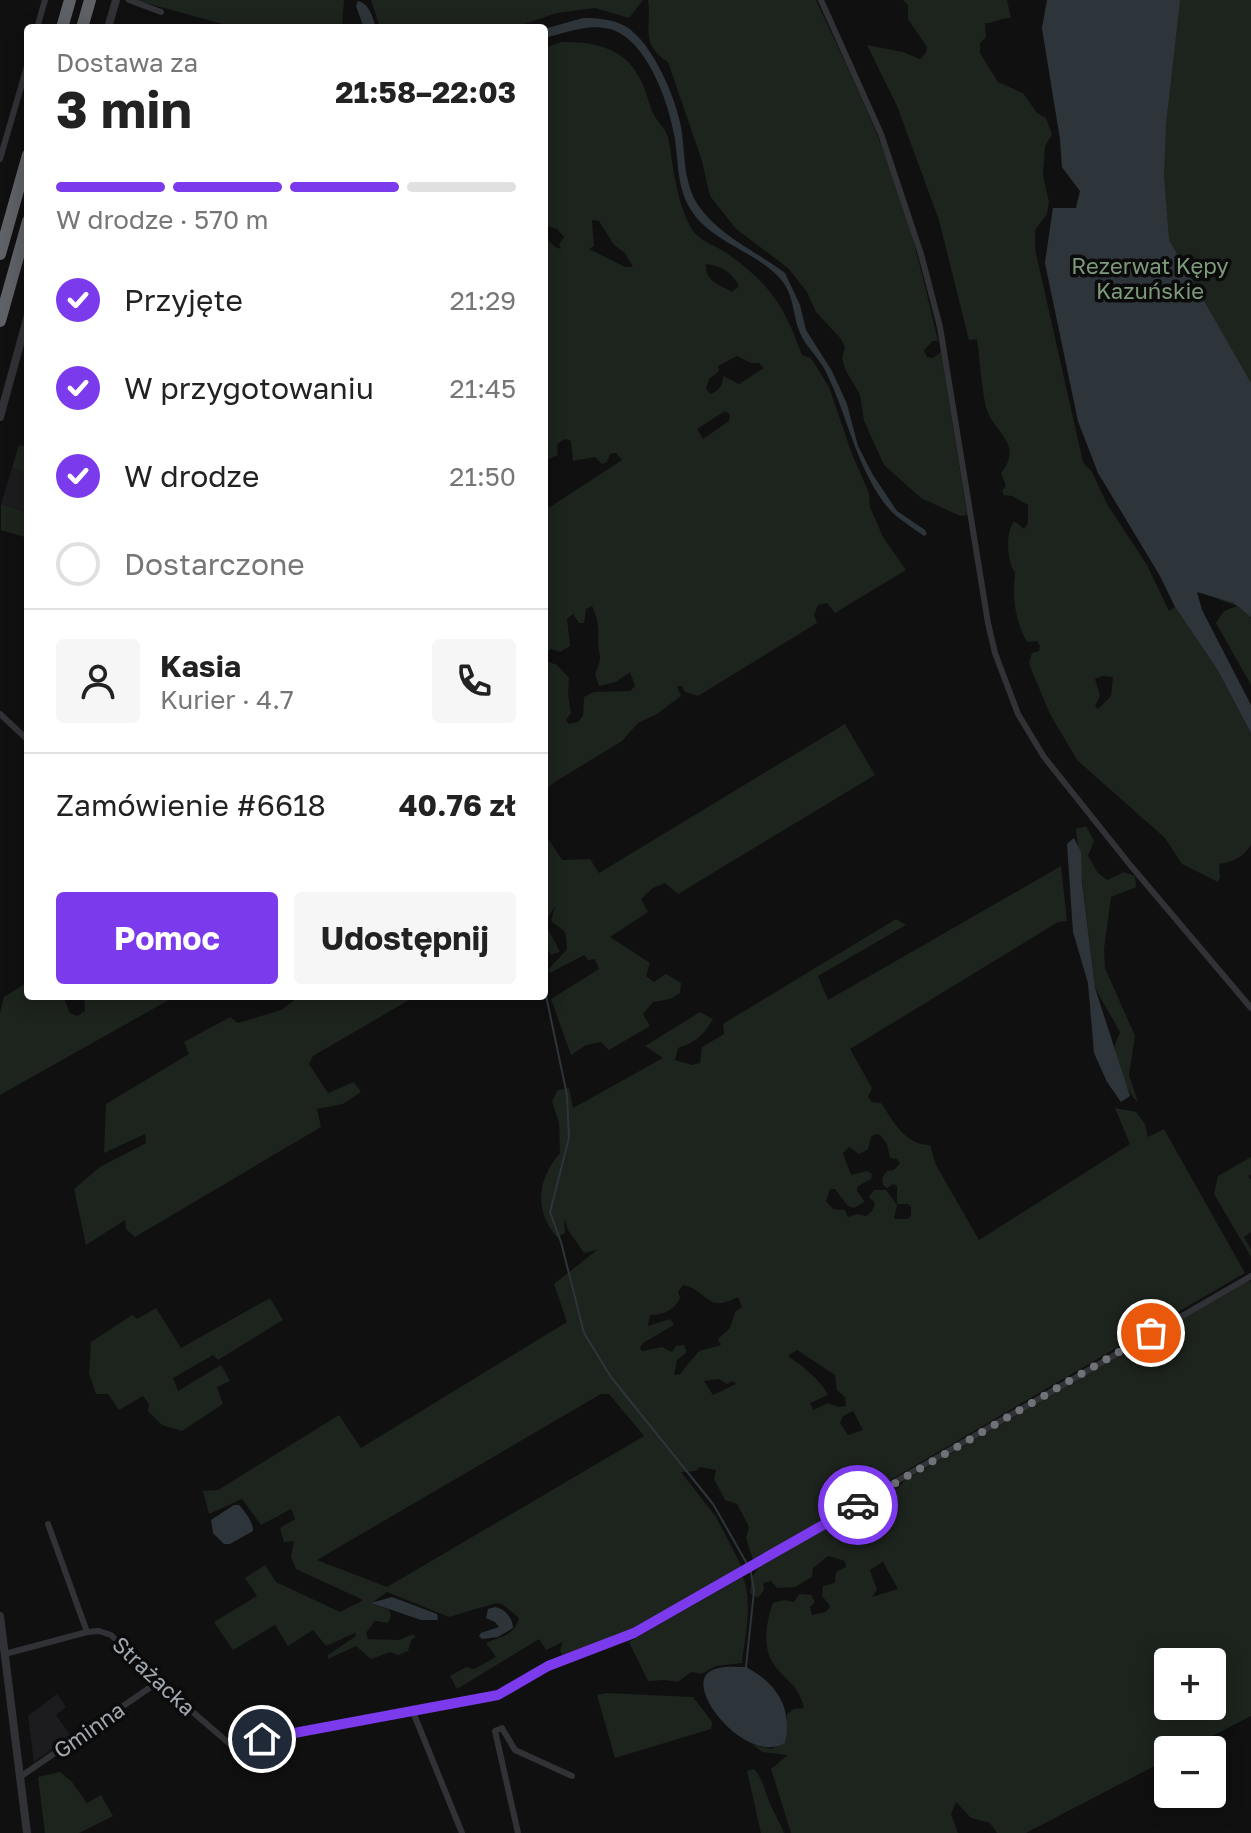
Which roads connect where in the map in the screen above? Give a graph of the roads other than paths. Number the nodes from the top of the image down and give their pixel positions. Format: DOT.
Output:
graph roads {
  1 [pos="45,0"];
  2 [pos="70,0"];
  3 [pos="90,0"];
  4 [pos="116,0"];
  5 [pos="129,0"];
  6 [pos="821,0"];
  7 [pos="161,12"];
  8 [pos="38,24"];
  9 [pos="63,24"];
  10 [pos="83,24"];
  11 [pos="109,24"];
  12 [pos="24,77"];
  13 [pos="0,159"];
  14 [pos="24,169"];
  15 [pos="24,235"];
  16 [pos="0,254"];
  17 [pos="0,321"];
  18 [pos="24,330"];
  19 [pos="0,417"];
  20 [pos="0,714"];
  21 [pos="24,736"];
  22 [pos="1251,1008"];
  23 [pos="1250,1276"];
  24 [pos="48,1524"];
  25 [pos="0,1616"];
  26 [pos="87,1632"];
  27 [pos="5,1654"];
  28 [pos="158,1682"];
  29 [pos="413,1712"];
  30 [pos="572,1776"];
  31 [pos="20,1777"];
  32 [pos="27,1833"];
  33 [pos="462,1833"];
  34 [pos="518,1833"];
  1 -- 8 [label="street"];
  2 -- 9 [label="highway"];
  3 -- 10 [label="highway"];
  4 -- 11 [label="street"];
  5 -- 7 [label="street"];
  6 -- 22 [label="street"];
  12 -- 13 [label="street"];
  14 -- 16 [label="highway"];
  15 -- 17 [label="highway"];
  18 -- 19 [label="street"];
  20 -- 21 [label="street"];
  23 -- 29 [label="street, Strażacka"];
  24 -- 26 [label="street, Strażacka"];
  25 -- 27 [label="street"];
  26 -- 27 [label="street, Strażacka"];
  26 -- 28 [label="street, Strażacka"];
  27 -- 31 [label="street"];
  28 -- 29 [label="street, Strażacka"];
  28 -- 31 [label="street, Gminna"];
  29 -- 33 [label="street"];
  30 -- 34 [label="street"];
  31 -- 32 [label="street"];
}
